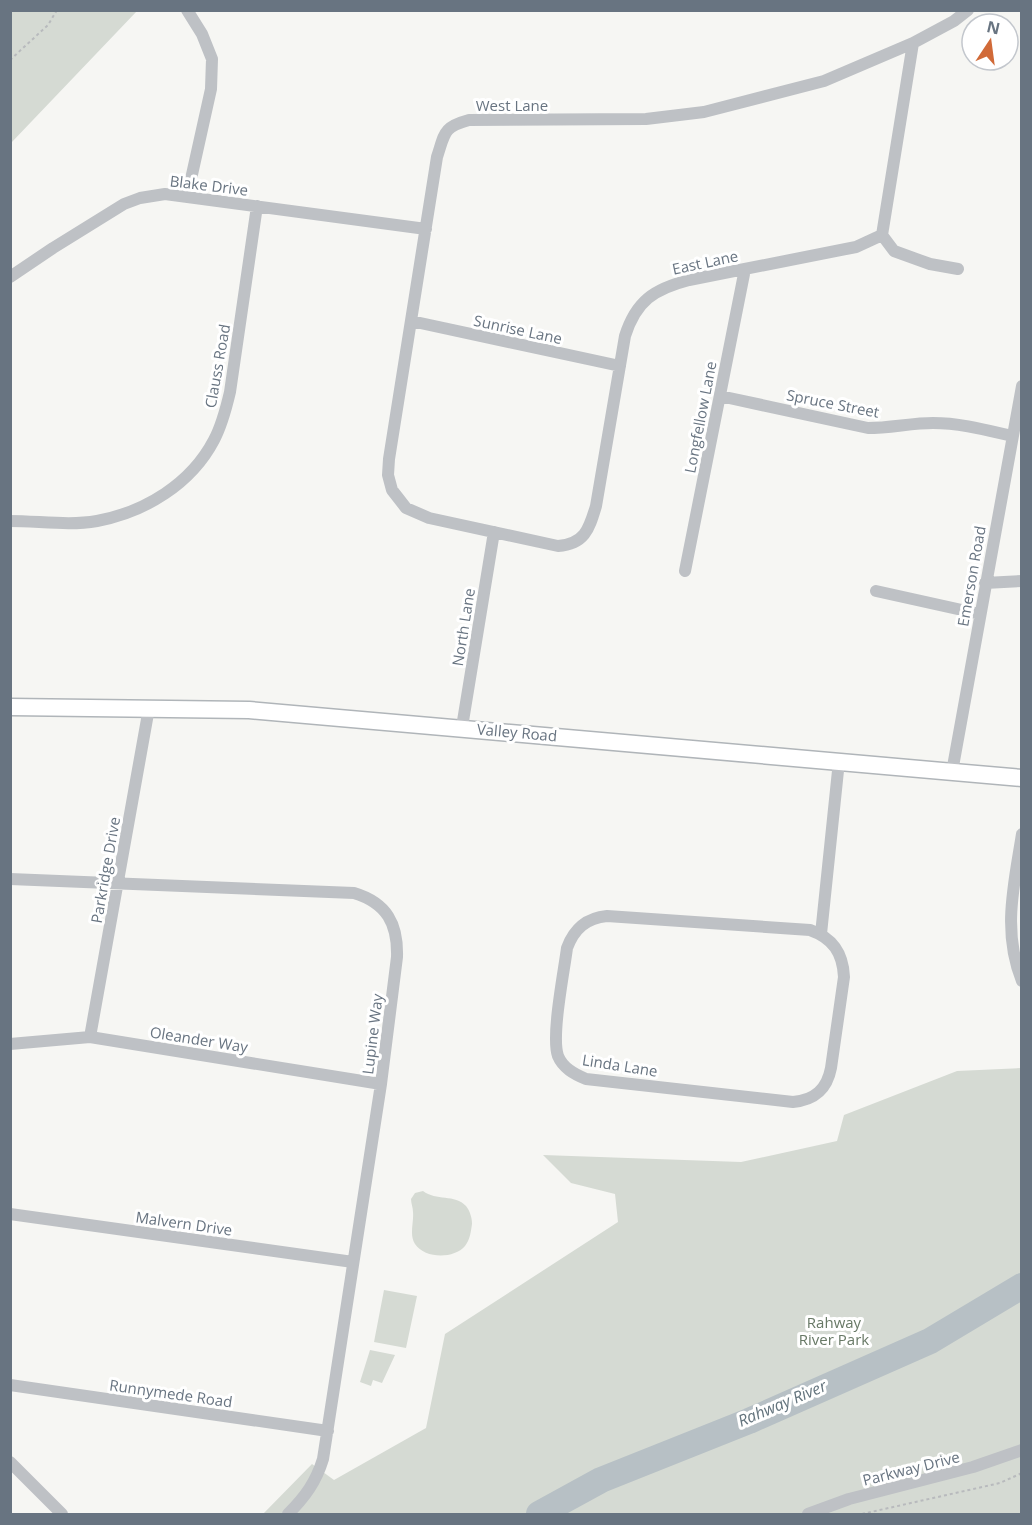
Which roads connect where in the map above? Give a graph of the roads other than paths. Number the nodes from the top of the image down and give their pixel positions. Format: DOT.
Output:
graph roads {
  1 [pos="187,10"];
  2 [pos="968,10"];
  3 [pos="913,43"];
  4 [pos="187,197"];
  5 [pos="257,206"];
  6 [pos="426,229"];
  7 [pos="882,235"];
  8 [pos="745,269"];
  9 [pos="958,269"];
  10 [pos="10,277"];
  11 [pos="411,321"];
  12 [pos="620,366"];
  13 [pos="1022,386"];
  14 [pos="720,396"];
  15 [pos="1012,436"];
  16 [pos="10,521"];
  17 [pos="494,532"];
  18 [pos="685,571"];
  19 [pos="1022,581"];
  20 [pos="985,583"];
  21 [pos="876,591"];
  22 [pos="980,614"];
  23 [pos="10,707"];
  24 [pos="149,708"];
  25 [pos="462,727"];
  26 [pos="838,761"];
  27 [pos="952,772"];
  28 [pos="1022,778"];
  29 [pos="1022,834"];
  30 [pos="10,879"];
  31 [pos="118,884"];
  32 [pos="821,934"];
  33 [pos="1022,981"];
  34 [pos="90,1037"];
  35 [pos="10,1044"];
  36 [pos="381,1083"];
  37 [pos="10,1214"];
  38 [pos="352,1262"];
  39 [pos="10,1385"];
  40 [pos="328,1431"];
  41 [pos="1022,1450"];
  42 [pos="10,1462"];
  43 [pos="62,1515"];
  44 [pos="288,1515"];
  45 [pos="808,1515"];
  1 -- 4 [label="street"];
  2 -- 3 [label="street, West Lane"];
  3 -- 6 [label="street, West Lane"];
  3 -- 7 [label="street"];
  4 -- 5 [label="street, Blake Drive"];
  4 -- 10 [label="street, Blake Drive"];
  5 -- 6 [label="street, Blake Drive"];
  5 -- 16 [label="street, Clauss Road"];
  6 -- 11 [label="street, West Lane"];
  7 -- 8 [label="street, East Lane"];
  7 -- 9 [label="street"];
  8 -- 12 [label="street, East Lane"];
  8 -- 14 [label="street, Longfellow Lane"];
  11 -- 12 [label="street, Sunrise Lane"];
  11 -- 17 [label="street, West Lane"];
  12 -- 17 [label="street, East Lane"];
  13 -- 15 [label="street, Emerson Road"];
  14 -- 15 [label="street, Spruce Street"];
  14 -- 18 [label="street, Longfellow Lane"];
  15 -- 20 [label="street, Emerson Road"];
  17 -- 25 [label="street, North Lane"];
  19 -- 20 [label="street"];
  20 -- 22 [label="street, Emerson Road"];
  21 -- 22 [label="street"];
  22 -- 27 [label="street, Emerson Road"];
  23 -- 24 [label="street, Valley Road"];
  24 -- 25 [label="street, Valley Road"];
  24 -- 31 [label="street, Parkridge Drive"];
  25 -- 26 [label="street, Valley Road"];
  26 -- 27 [label="street, Valley Road"];
  26 -- 32 [label="street"];
  27 -- 28 [label="street, Valley Road"];
  29 -- 33 [label="street"];
  30 -- 31 [label="street, Lupine Way"];
  31 -- 34 [label="street, Parkridge Drive"];
  31 -- 36 [label="street, Lupine Way"];
  32 -- 32 [label="street, Linda Lane"];
  34 -- 35 [label="street, Oleander Way"];
  34 -- 36 [label="street, Oleander Way"];
  36 -- 38 [label="street, Lupine Way"];
  37 -- 38 [label="street, Malvern Drive"];
  38 -- 40 [label="street, Lupine Way"];
  39 -- 40 [label="street, Runnymede Road"];
  40 -- 44 [label="street, Lupine Way"];
  41 -- 45 [label="street, Parkway Drive"];
  42 -- 43 [label="street"];
}
